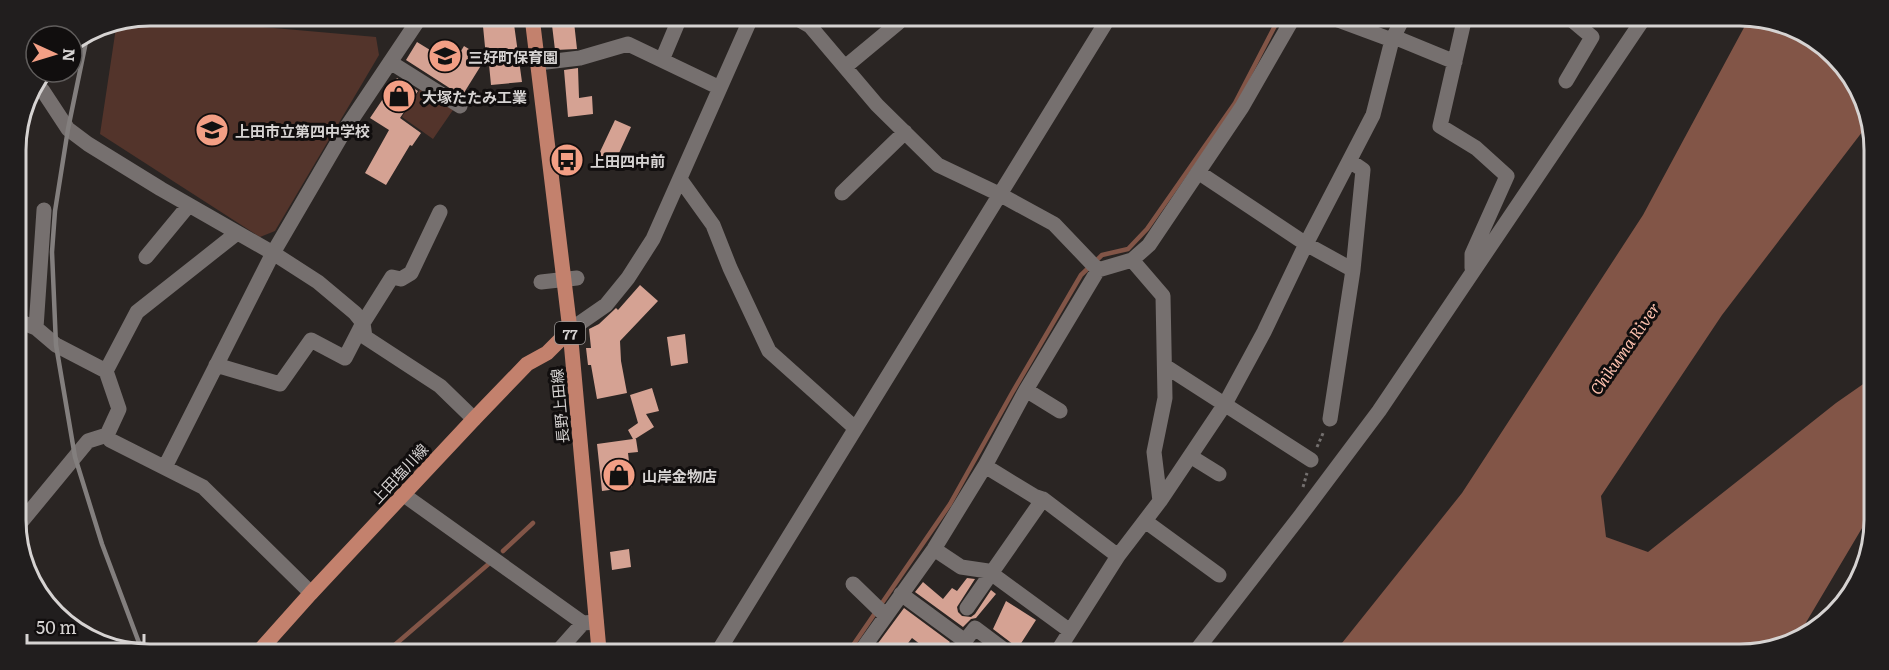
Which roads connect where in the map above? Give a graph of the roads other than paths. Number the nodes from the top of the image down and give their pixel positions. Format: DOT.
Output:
graph roads {
  1 [pos="413,26"];
  2 [pos="533,26"];
  3 [pos="676,26"];
  4 [pos="747,26"];
  5 [pos="810,26"];
  6 [pos="893,26"];
  7 [pos="1104,26"];
  8 [pos="1289,26"];
  9 [pos="1354,26"];
  10 [pos="1399,26"];
  11 [pos="1463,26"];
  12 [pos="1579,26"];
  13 [pos="1639,26"];
  14 [pos="1392,40"];
  15 [pos="662,60"];
  16 [pos="390,62"];
  17 [pos="1455,62"];
  18 [pos="538,63"];
  19 [pos="845,67"];
  20 [pos="1566,81"];
  21 [pos="720,88"];
  22 [pos="41,89"];
  23 [pos="460,106"];
  24 [pos="904,132"];
  25 [pos="1350,161"];
  26 [pos="1198,172"];
  27 [pos="680,179"];
  28 [pos="842,193"];
  29 [pos="999,194"];
  30 [pos="189,205"];
  31 [pos="44,210"];
  32 [pos="440,212"];
  33 [pos="237,233"];
  34 [pos="1306,244"];
  35 [pos="273,253"];
  36 [pos="146,257"];
  37 [pos="1132,260"];
  38 [pos="1098,270"];
  39 [pos="1353,270"];
  40 [pos="1472,271"];
  41 [pos="577,278"];
  42 [pos="541,282"];
  43 [pos="363,323"];
  44 [pos="26,324"];
  45 [pos="36,328"];
  46 [pos="570,330"];
  47 [pos="216,365"];
  48 [pos="1165,366"];
  49 [pos="106,371"];
  50 [pos="1026,390"];
  51 [pos="1225,404"];
  52 [pos="1060,411"];
  53 [pos="474,419"];
  54 [pos="1330,419"];
  55 [pos="855,428"];
  56 [pos="107,435"];
  57 [pos="1190,456"];
  58 [pos="1311,460"];
  59 [pos="984,466"];
  60 [pos="165,467"];
  61 [pos="1219,474"];
  62 [pos="404,495"];
  63 [pos="1043,499"];
  64 [pos="1160,501"];
  65 [pos="26,516"];
  66 [pos="1145,521"];
  67 [pos="933,549"];
  68 [pos="1118,556"];
  69 [pos="991,573"];
  70 [pos="1219,575"];
  71 [pos="853,584"];
  72 [pos="311,593"];
  73 [pos="901,594"];
  74 [pos="967,609"];
  75 [pos="886,616"];
  76 [pos="589,623"];
  77 [pos="1070,631"];
  78 [pos="265,644"];
  79 [pos="566,644"];
  80 [pos="597,644"];
  81 [pos="723,644"];
  82 [pos="866,644"];
  83 [pos="959,644"];
  84 [pos="963,644"];
  85 [pos="997,644"];
  86 [pos="1062,644"];
  87 [pos="1201,644"];
  1 -- 16 [label="street"];
  2 -- 18 [label="main road, 長野上田線 / 77"];
  3 -- 15 [label="street"];
  4 -- 21 [label="street"];
  5 -- 19 [label="street"];
  6 -- 19 [label="street"];
  7 -- 29 [label="street"];
  8 -- 26 [label="street"];
  9 -- 14 [label="street"];
  10 -- 14 [label="street"];
  11 -- 17 [label="street"];
  12 -- 20 [label="street"];
  13 -- 40 [label="street"];
  14 -- 17 [label="street"];
  14 -- 25 [label="street"];
  15 -- 18 [label="street"];
  15 -- 21 [label="street"];
  16 -- 23 [label="street"];
  16 -- 35 [label="street"];
  17 -- 40 [label="street"];
  18 -- 46 [label="main road, 長野上田線 / 77"];
  19 -- 24 [label="street"];
  21 -- 27 [label="street"];
  22 -- 30 [label="street"];
  24 -- 28 [label="street"];
  24 -- 29 [label="street"];
  25 -- 34 [label="street"];
  25 -- 39 [label="street"];
  26 -- 34 [label="street"];
  26 -- 37 [label="street"];
  27 -- 46 [label="street"];
  27 -- 55 [label="street"];
  29 -- 38 [label="street"];
  29 -- 55 [label="street"];
  30 -- 33 [label="street"];
  30 -- 36 [label="street"];
  31 -- 45 [label="street"];
  32 -- 43 [label="street"];
  33 -- 35 [label="street"];
  33 -- 49 [label="street"];
  34 -- 39 [label="street"];
  34 -- 51 [label="street"];
  35 -- 43 [label="street"];
  35 -- 47 [label="street"];
  37 -- 38 [label="street"];
  37 -- 48 [label="street"];
  38 -- 50 [label="street"];
  39 -- 54 [label="street"];
  40 -- 87 [label="street"];
  41 -- 42 [label="street"];
  43 -- 47 [label="street"];
  43 -- 53 [label="street"];
  44 -- 45 [label="street"];
  45 -- 49 [label="street"];
  46 -- 53 [label="main road, 上田塩川線"];
  46 -- 76 [label="main road, 長野上田線 / 77"];
  47 -- 60 [label="street"];
  48 -- 51 [label="street"];
  48 -- 64 [label="street"];
  49 -- 56 [label="street"];
  50 -- 52 [label="street"];
  50 -- 59 [label="street"];
  51 -- 57 [label="street"];
  51 -- 58 [label="street"];
  53 -- 62 [label="main road, 上田塩川線"];
  55 -- 81 [label="street"];
  56 -- 60 [label="street"];
  56 -- 65 [label="street"];
  57 -- 61 [label="street"];
  57 -- 64 [label="street"];
  59 -- 63 [label="street"];
  59 -- 67 [label="street"];
  60 -- 72 [label="street"];
  62 -- 72 [label="main road, 上田塩川線"];
  62 -- 76 [label="street"];
  63 -- 68 [label="street"];
  63 -- 69 [label="street"];
  64 -- 66 [label="street"];
  66 -- 68 [label="street"];
  66 -- 70 [label="street"];
  67 -- 69 [label="street"];
  67 -- 73 [label="street"];
  68 -- 77 [label="street"];
  69 -- 74 [label="street"];
  69 -- 77 [label="street"];
  71 -- 75 [label="street"];
  72 -- 78 [label="main road, 上田塩川線"];
  73 -- 75 [label="street"];
  73 -- 83 [label="street"];
  75 -- 82 [label="street"];
  76 -- 79 [label="street"];
  76 -- 80 [label="main road, 長野上田線 / 77"];
  77 -- 86 [label="street"];
  84 -- 85 [label="street"];
}
